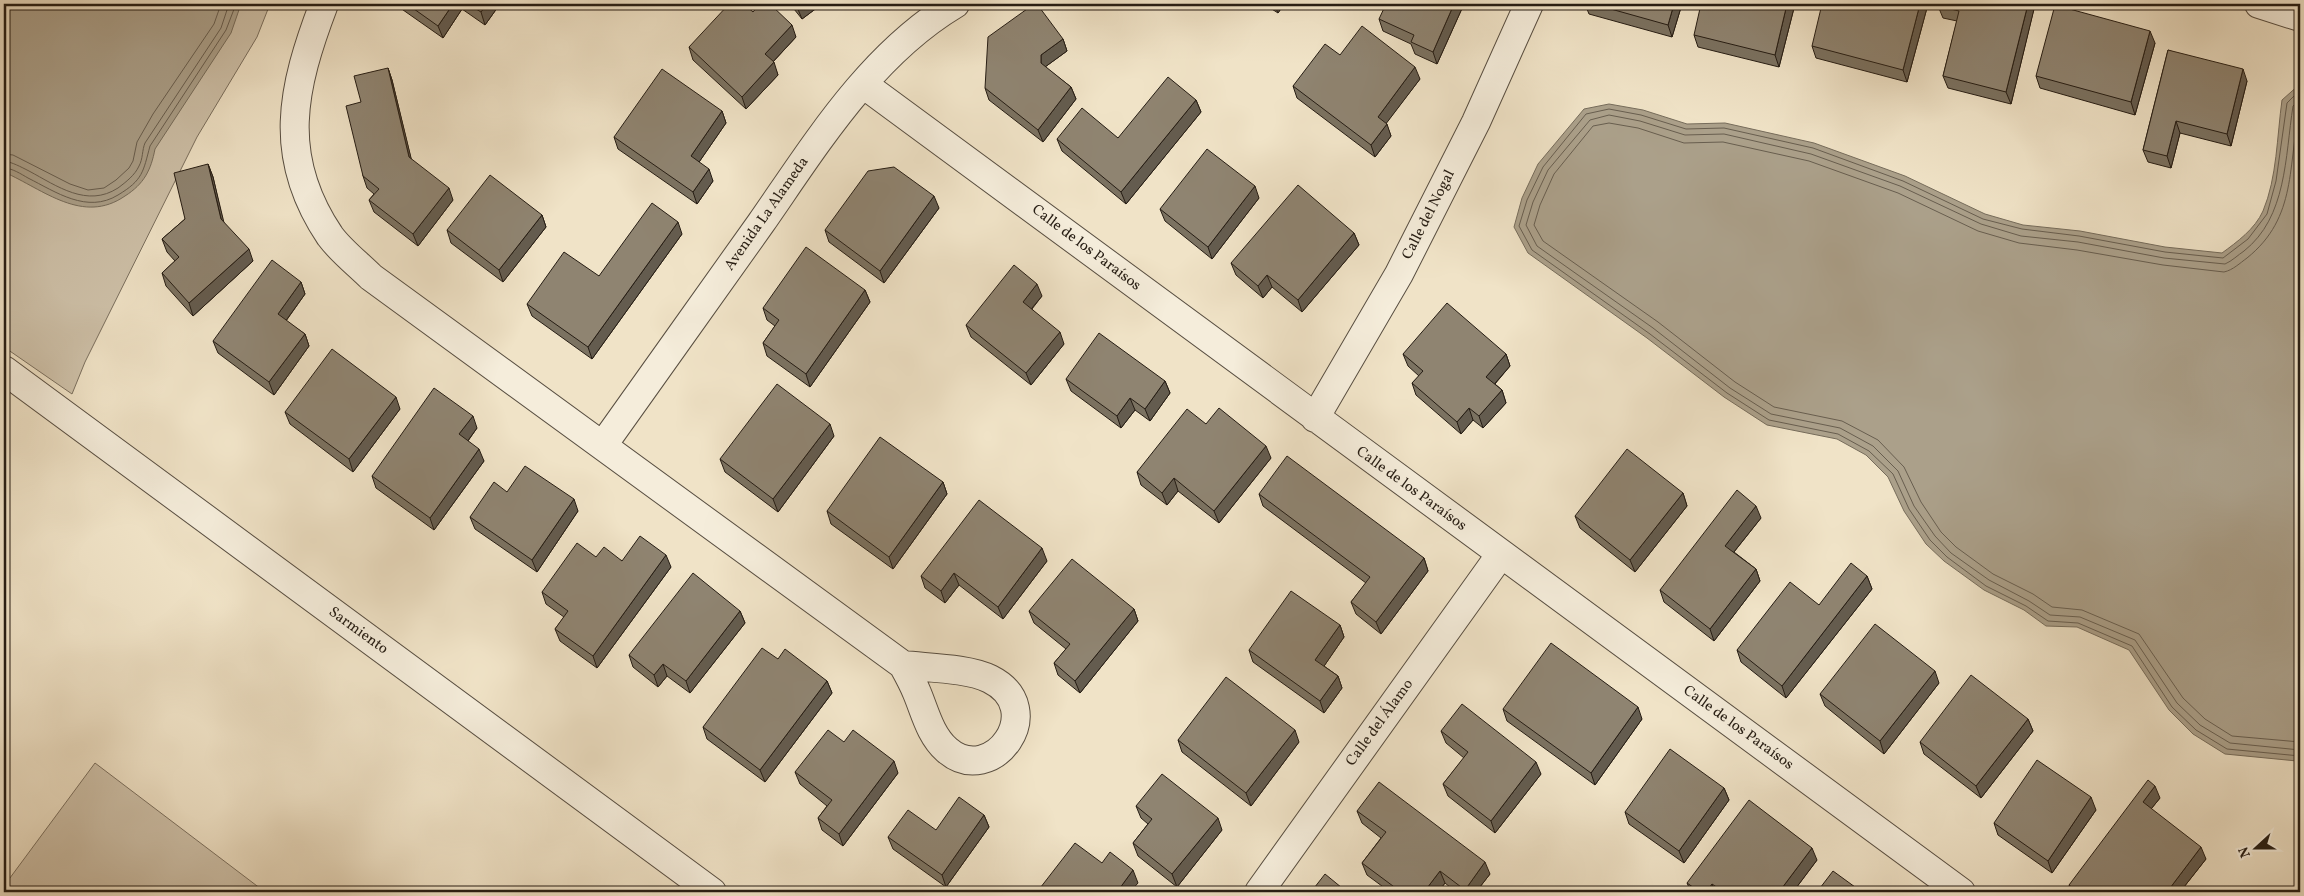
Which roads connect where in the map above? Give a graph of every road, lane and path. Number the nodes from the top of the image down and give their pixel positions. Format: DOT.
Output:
graph roads {
  1 [pos="324,4"];
  2 [pos="955,4"];
  3 [pos="1529,4"];
  4 [pos="2259,4"];
  5 [pos="2300,17"];
  6 [pos="863,84"];
  7 [pos="4,370"];
  8 [pos="1315,418"];
  9 [pos="603,446"];
  10 [pos="1501,554"];
  11 [pos="903,665"];
  12 [pos="712,892"];
  13 [pos="1259,892"];
  14 [pos="1961,892"];
  1 -- 9 [label="street"];
  2 -- 6 [label="street, Avenida La Alameda"];
  3 -- 8 [label="street, Calle del Nogal"];
  4 -- 5 [label="street"];
  6 -- 8 [label="street, Calle de los Paraísos"];
  6 -- 9 [label="street, Avenida La Alameda"];
  7 -- 12 [label="street, Sarmiento"];
  8 -- 10 [label="street, Calle de los Paraísos"];
  9 -- 11 [label="street"];
  10 -- 13 [label="street, Calle del Álamo"];
  10 -- 14 [label="street, Calle de los Paraísos"];
}
